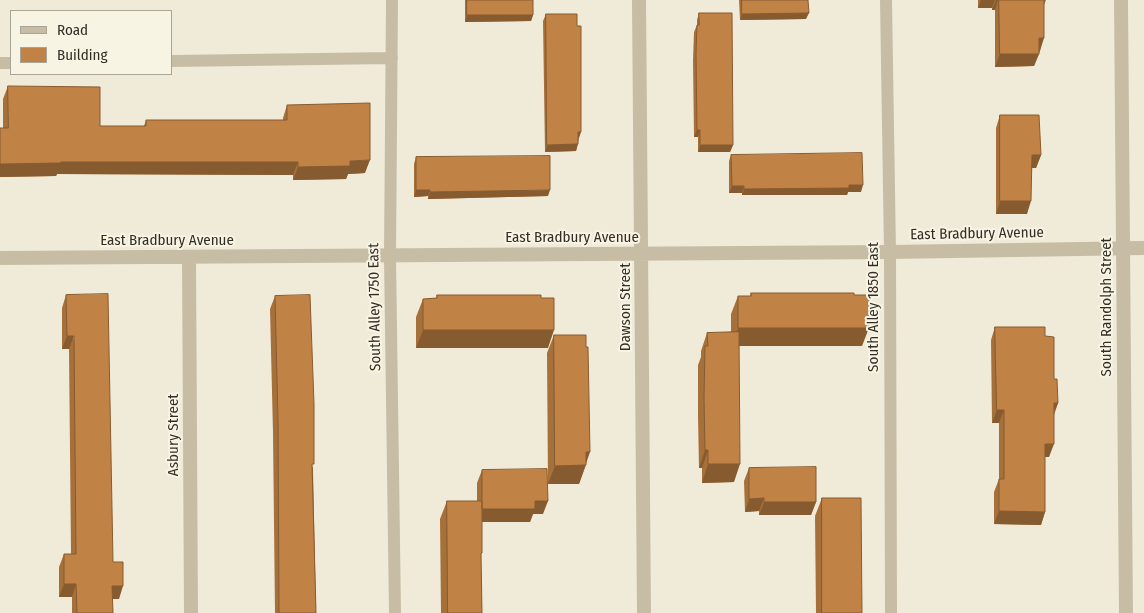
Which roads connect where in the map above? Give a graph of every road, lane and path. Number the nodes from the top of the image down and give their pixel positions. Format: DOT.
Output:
graph roads {
  1 [pos="392,0"];
  2 [pos="640,0"];
  3 [pos="886,0"];
  4 [pos="1121,0"];
  5 [pos="392,58"];
  6 [pos="172,61"];
  7 [pos="1123,248"];
  8 [pos="1144,248"];
  9 [pos="890,252"];
  10 [pos="641,254"];
  11 [pos="390,256"];
  12 [pos="190,257"];
  13 [pos="0,258"];
  14 [pos="191,613"];
  15 [pos="395,613"];
  16 [pos="644,613"];
  17 [pos="891,613"];
  18 [pos="1126,613"];
  1 -- 5 [label="lane, South Alley 1750 East"];
  2 -- 10 [label="street, Dawson Street"];
  3 -- 9 [label="lane, South Alley 1850 East"];
  4 -- 7 [label="street, South Randolph Street"];
  5 -- 6 [label="lane"];
  5 -- 11 [label="lane, South Alley 1750 East"];
  7 -- 8 [label="street, East Bradbury Avenue"];
  7 -- 9 [label="street, East Bradbury Avenue"];
  7 -- 18 [label="street, South Randolph Street"];
  9 -- 10 [label="street, East Bradbury Avenue"];
  9 -- 17 [label="lane, South Alley 1850 East"];
  10 -- 11 [label="street, East Bradbury Avenue"];
  10 -- 16 [label="street, Dawson Street"];
  11 -- 12 [label="street, East Bradbury Avenue"];
  11 -- 15 [label="lane, South Alley 1750 East"];
  12 -- 13 [label="street, East Bradbury Avenue"];
  12 -- 14 [label="street, Asbury Street"];
}
